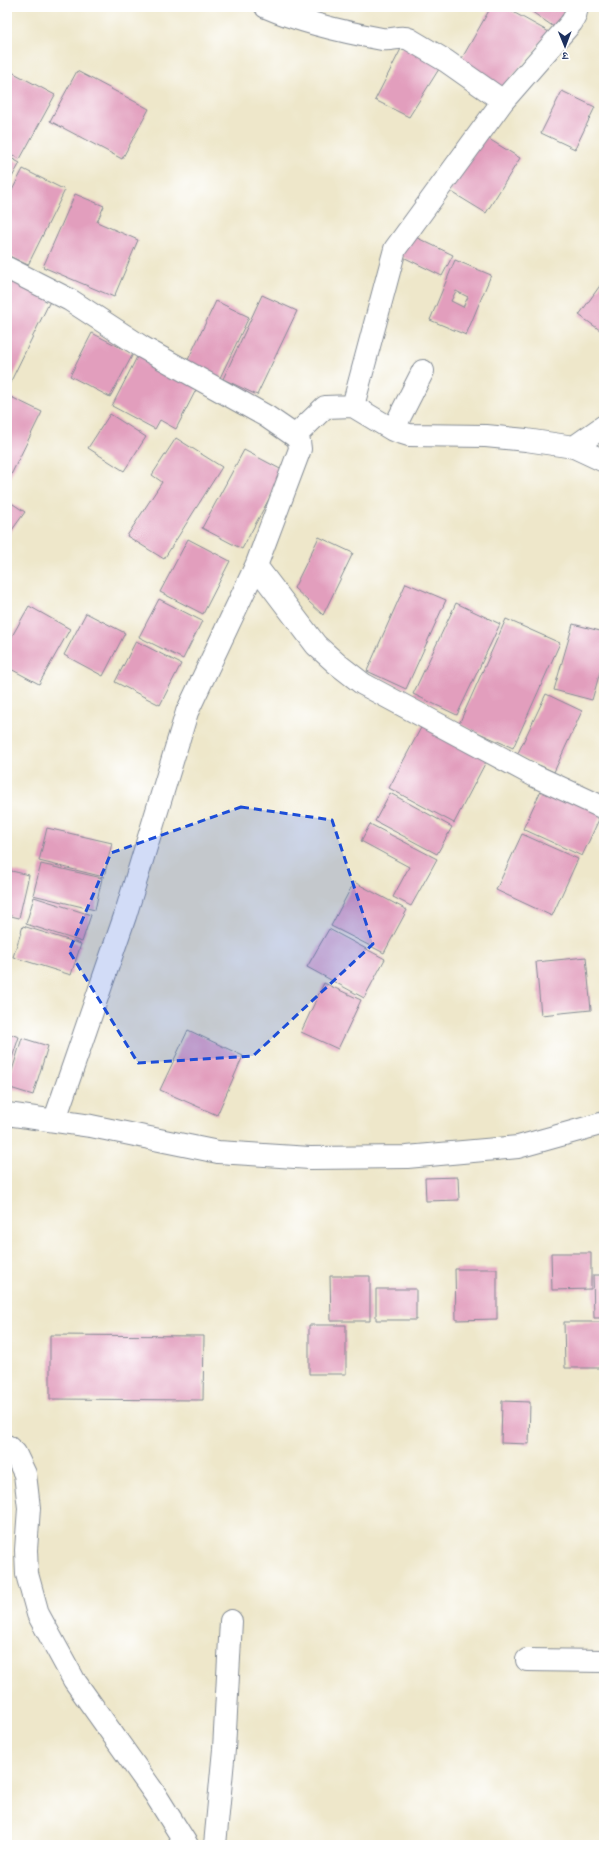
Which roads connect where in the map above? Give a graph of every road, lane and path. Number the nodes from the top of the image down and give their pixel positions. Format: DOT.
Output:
graph roads {
  1 [pos="266,7"];
  2 [pos="577,7"];
  3 [pos="503,101"];
  4 [pos="7,268"];
  5 [pos="423,371"];
  6 [pos="353,406"];
  7 [pos="604,426"];
  8 [pos="393,430"];
  9 [pos="295,436"];
  10 [pos="574,447"];
  11 [pos="604,461"];
  12 [pos="256,566"];
  13 [pos="604,808"];
  14 [pos="7,1114"];
  15 [pos="56,1119"];
  16 [pos="604,1123"];
  17 [pos="7,1446"];
  18 [pos="231,1621"];
  19 [pos="527,1660"];
  20 [pos="604,1661"];
  21 [pos="190,1843"];
  22 [pos="215,1845"];
  1 -- 3 [label="street"];
  2 -- 3 [label="street"];
  3 -- 6 [label="street"];
  4 -- 9 [label="street"];
  5 -- 8 [label="street"];
  6 -- 8 [label="street"];
  6 -- 9 [label="street"];
  7 -- 10 [label="street"];
  8 -- 10 [label="street"];
  9 -- 12 [label="street"];
  10 -- 11 [label="street"];
  12 -- 13 [label="street"];
  12 -- 15 [label="street"];
  14 -- 15 [label="street"];
  15 -- 16 [label="street"];
  17 -- 21 [label="street"];
  18 -- 22 [label="street"];
  19 -- 20 [label="street"];
}
